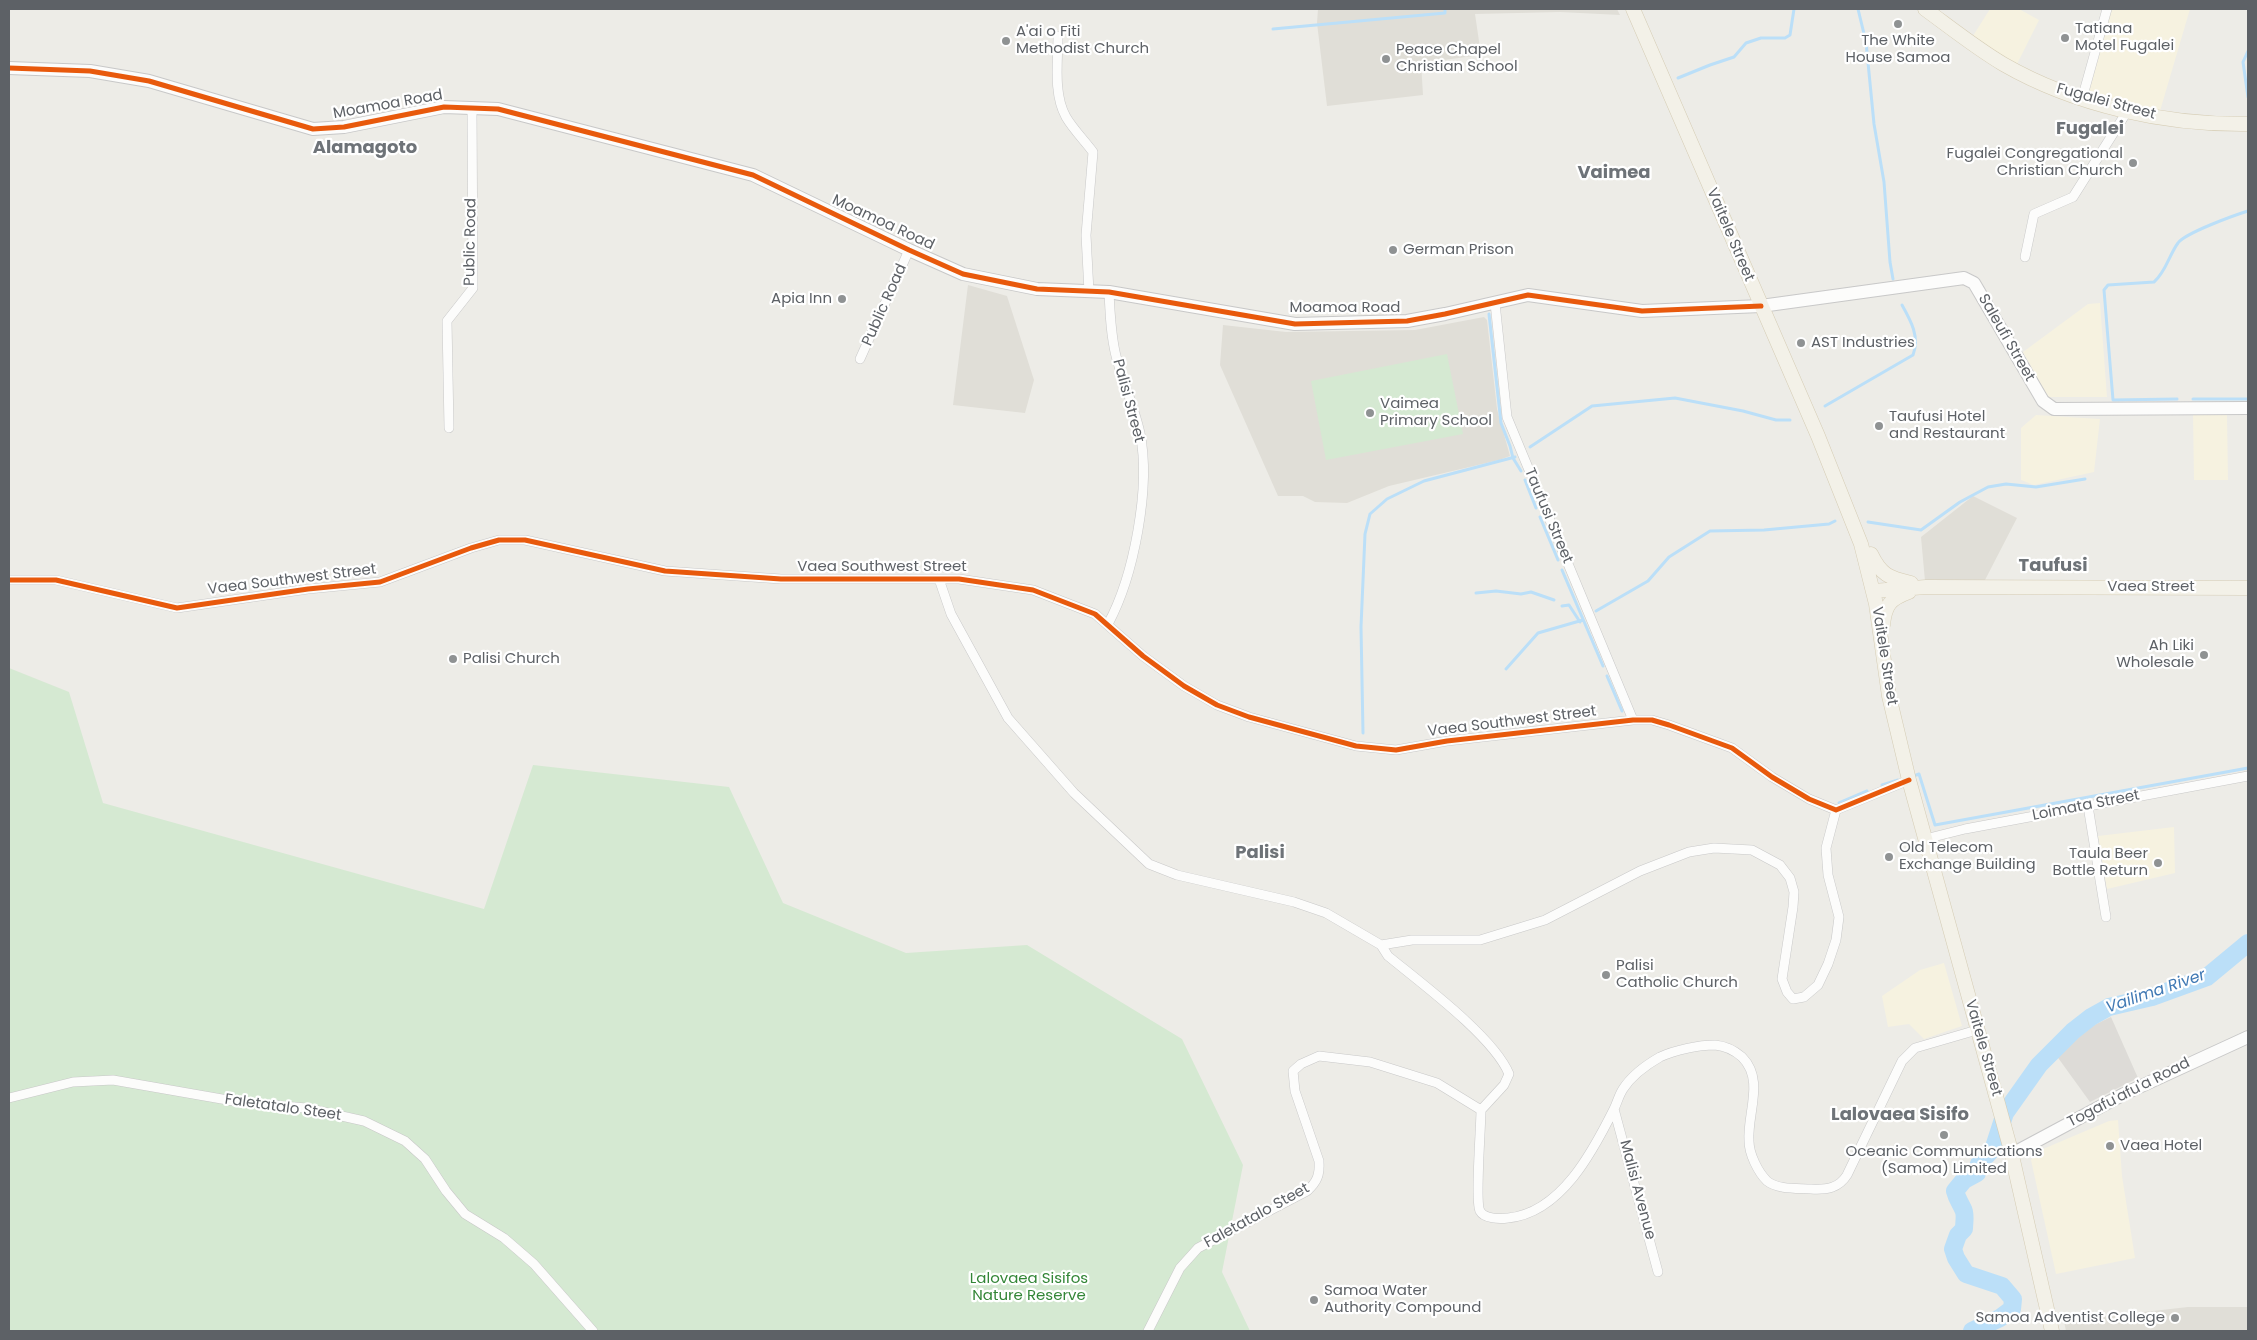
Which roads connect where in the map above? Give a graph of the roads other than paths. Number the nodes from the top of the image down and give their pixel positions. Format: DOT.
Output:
graph roads {
  1 [pos="1633,9"];
  2 [pos="1926,9"];
  3 [pos="2107,9"];
  4 [pos="1058,36"];
  5 [pos="9,68"];
  6 [pos="2082,99"];
  7 [pos="472,107"];
  8 [pos="2128,110"];
  9 [pos="2248,124"];
  10 [pos="909,250"];
  11 [pos="2025,257"];
  12 [pos="1089,292"];
  13 [pos="1109,292"];
  14 [pos="1495,303"];
  15 [pos="1761,306"];
  16 [pos="860,359"];
  17 [pos="2248,408"];
  18 [pos="449,428"];
  19 [pos="1846,501"];
  20 [pos="939,578"];
  21 [pos="9,580"];
  22 [pos="1926,587"];
  23 [pos="2248,588"];
  24 [pos="1873,591"];
  25 [pos="1108,624"];
  26 [pos="1881,635"];
  27 [pos="1633,720"];
  28 [pos="2248,776"];
  29 [pos="1909,780"];
  30 [pos="2088,806"];
  31 [pos="1836,810"];
  32 [pos="1925,839"];
  33 [pos="2106,917"];
  34 [pos="1381,945"];
  35 [pos="1977,1030"];
  36 [pos="2248,1032"];
  37 [pos="2245,1039"];
  38 [pos="9,1098"];
  39 [pos="1614,1109"];
  40 [pos="1481,1110"];
  41 [pos="2011,1151"];
  42 [pos="1658,1272"];
  43 [pos="593,1331"];
  44 [pos="1148,1331"];
  45 [pos="2052,1331"];
  1 -- 15 [label="main road, Vaitele Street"];
  2 -- 6 [label="main road, Fugalei Street"];
  3 -- 6 [label="street"];
  4 -- 12 [label="street"];
  5 -- 7 [label="street, Moamoa Road"];
  6 -- 8 [label="main road, Fugalei Street"];
  7 -- 10 [label="street, Moamoa Road"];
  7 -- 18 [label="street, Public Road"];
  8 -- 9 [label="main road, Fugalei Street"];
  8 -- 11 [label="street"];
  10 -- 12 [label="street, Moamoa Road"];
  10 -- 16 [label="street, Public Road"];
  12 -- 13 [label="street, Moamoa Road"];
  13 -- 14 [label="street, Moamoa Road"];
  13 -- 25 [label="street, Palisi Street"];
  14 -- 15 [label="street, Moamoa Road"];
  14 -- 27 [label="street, Taufusi Street"];
  15 -- 17 [label="street, Saleufi Street"];
  15 -- 19 [label="main road, Vaitele Street"];
  19 -- 22 [label="main road"];
  19 -- 24 [label="main road, Vaitele Street"];
  20 -- 21 [label="street, Vaea Southwest Street"];
  20 -- 25 [label="street, Vaea Southwest Street"];
  20 -- 34 [label="street"];
  22 -- 23 [label="main road, Vaea Street"];
  22 -- 24 [label="main road, Vaea Street"];
  22 -- 26 [label="main road"];
  24 -- 26 [label="main road, Vaitele Street"];
  25 -- 27 [label="street, Vaea Southwest Street"];
  26 -- 29 [label="main road, Vaitele Street"];
  27 -- 31 [label="street, Vaea Southwest Street"];
  28 -- 30 [label="street, Loimata Street"];
  29 -- 31 [label="street"];
  29 -- 32 [label="main road, Vaitele Street"];
  30 -- 32 [label="street, Loimata Street"];
  30 -- 33 [label="street"];
  31 -- 34 [label="street"];
  32 -- 35 [label="main road, Vaitele Street"];
  34 -- 40 [label="street"];
  35 -- 39 [label="street"];
  35 -- 41 [label="main road, Vaitele Street"];
  36 -- 37 [label="street, Togafu'afu'a Road"];
  37 -- 41 [label="street, Togafu'afu'a Road"];
  38 -- 43 [label="street, Faletatalo Steet"];
  39 -- 40 [label="street"];
  39 -- 42 [label="street, Malisi Avenue"];
  40 -- 44 [label="street, Faletatalo Steet"];
  41 -- 45 [label="main road, Vaitele Street"];
}
